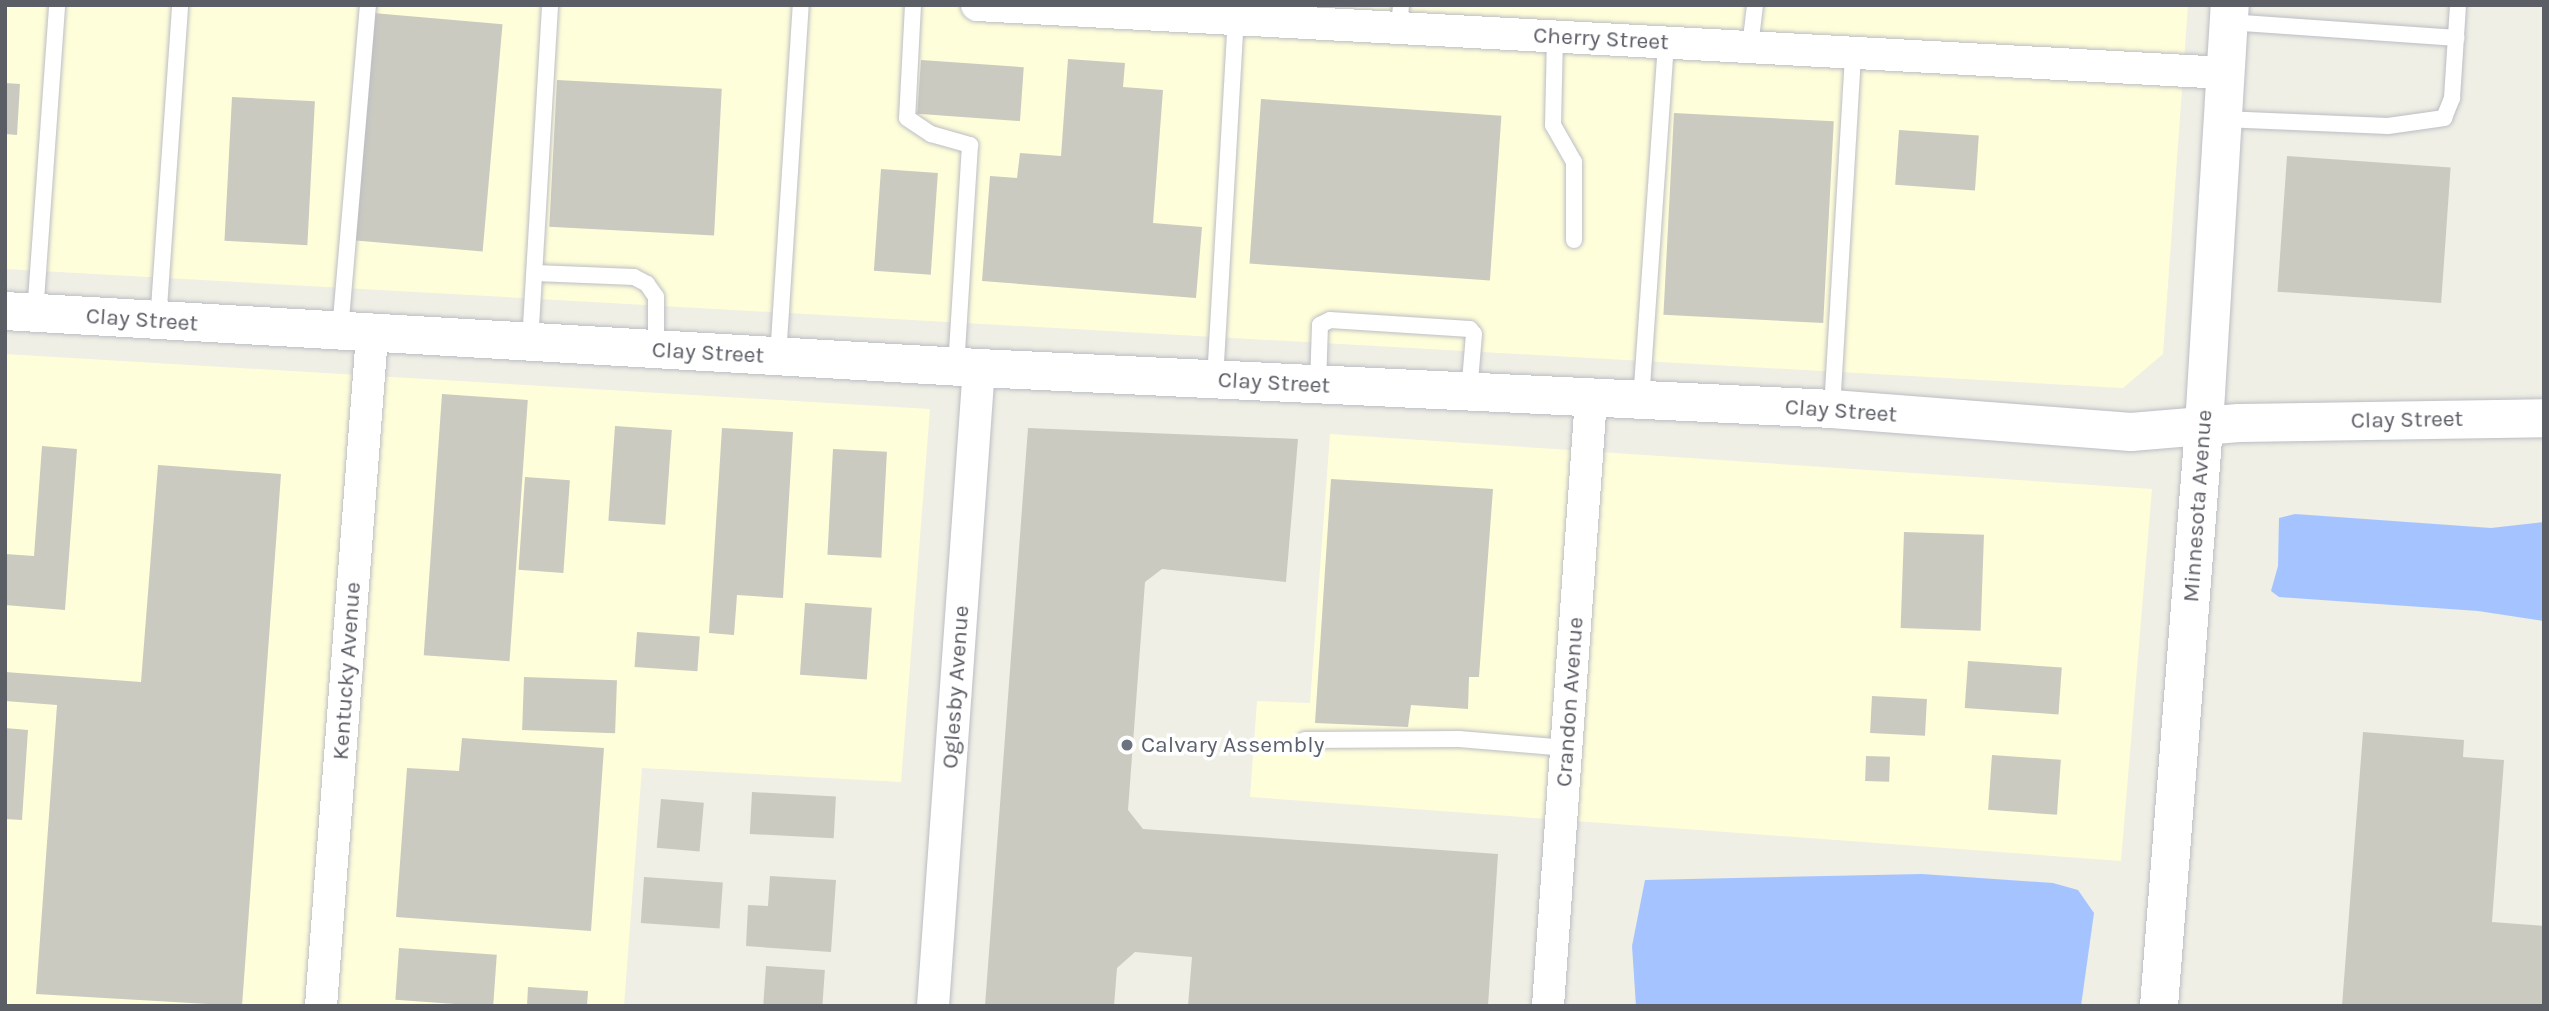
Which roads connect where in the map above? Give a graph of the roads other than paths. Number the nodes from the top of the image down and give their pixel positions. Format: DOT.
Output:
graph roads {
  1 [pos="57,5"];
  2 [pos="180,5"];
  3 [pos="368,5"];
  4 [pos="550,5"];
  5 [pos="801,5"];
  6 [pos="913,5"];
  7 [pos="977,5"];
  8 [pos="1755,5"];
  9 [pos="2458,5"];
  10 [pos="1296,14"];
  11 [pos="2230,14"];
  12 [pos="1400,17"];
  13 [pos="1237,19"];
  14 [pos="1555,37"];
  15 [pos="2456,38"];
  16 [pos="1666,43"];
  17 [pos="1750,47"];
  18 [pos="1853,53"];
  19 [pos="2225,73"];
  20 [pos="2222,119"];
  21 [pos="1574,240"];
  22 [pos="535,273"];
  23 [pos="20,313"];
  24 [pos="158,322"];
  25 [pos="356,334"];
  26 [pos="530,343"];
  27 [pos="656,350"];
  28 [pos="778,357"];
  29 [pos="967,367"];
  30 [pos="1215,380"];
  31 [pos="1318,385"];
  32 [pos="1469,393"];
  33 [pos="1591,399"];
  34 [pos="1641,401"];
  35 [pos="1832,410"];
  36 [pos="2544,418"];
  37 [pos="2204,426"];
  38 [pos="1305,740"];
  39 [pos="1567,748"];
  40 [pos="321,1006"];
  41 [pos="933,1006"];
  42 [pos="1548,1006"];
  43 [pos="2159,1006"];
  1 -- 23 [label="lane"];
  2 -- 24 [label="lane"];
  3 -- 25 [label="lane"];
  4 -- 22 [label="lane"];
  5 -- 28 [label="lane"];
  6 -- 29 [label="lane"];
  7 -- 13 [label="street, Cherry Street"];
  8 -- 17 [label="lane"];
  9 -- 15 [label="lane"];
  10 -- 12 [label="street, Cherry Street"];
  10 -- 13 [label="street, Cherry Street"];
  11 -- 15 [label="lane"];
  11 -- 19 [label="street, Minnesota Avenue"];
  12 -- 14 [label="street, Cherry Street"];
  13 -- 30 [label="lane"];
  14 -- 16 [label="street, Cherry Street"];
  14 -- 21 [label="lane"];
  15 -- 20 [label="lane"];
  16 -- 17 [label="street, Cherry Street"];
  16 -- 34 [label="lane"];
  17 -- 18 [label="street, Cherry Street"];
  18 -- 19 [label="street, Cherry Street"];
  18 -- 35 [label="lane"];
  19 -- 20 [label="street, Minnesota Avenue"];
  20 -- 37 [label="street, Minnesota Avenue"];
  22 -- 26 [label="lane"];
  22 -- 27 [label="lane"];
  23 -- 24 [label="street, Clay Street"];
  24 -- 25 [label="street, Clay Street"];
  25 -- 26 [label="street, Clay Street"];
  25 -- 40 [label="street, Kentucky Avenue"];
  26 -- 27 [label="street, Clay Street"];
  27 -- 28 [label="street, Clay Street"];
  28 -- 29 [label="street, Clay Street"];
  29 -- 30 [label="street, Clay Street"];
  29 -- 41 [label="street, Oglesby Avenue"];
  30 -- 31 [label="street, Clay Street"];
  31 -- 32 [label="street, Clay Street"];
  31 -- 32 [label="lane"];
  32 -- 33 [label="street, Clay Street"];
  33 -- 34 [label="street, Clay Street"];
  33 -- 39 [label="street, Crandon Avenue"];
  34 -- 35 [label="street, Clay Street"];
  35 -- 37 [label="street, Clay Street"];
  36 -- 37 [label="street, Clay Street"];
  37 -- 43 [label="street, Minnesota Avenue"];
  38 -- 39 [label="lane"];
  39 -- 42 [label="street, Crandon Avenue"];
}
